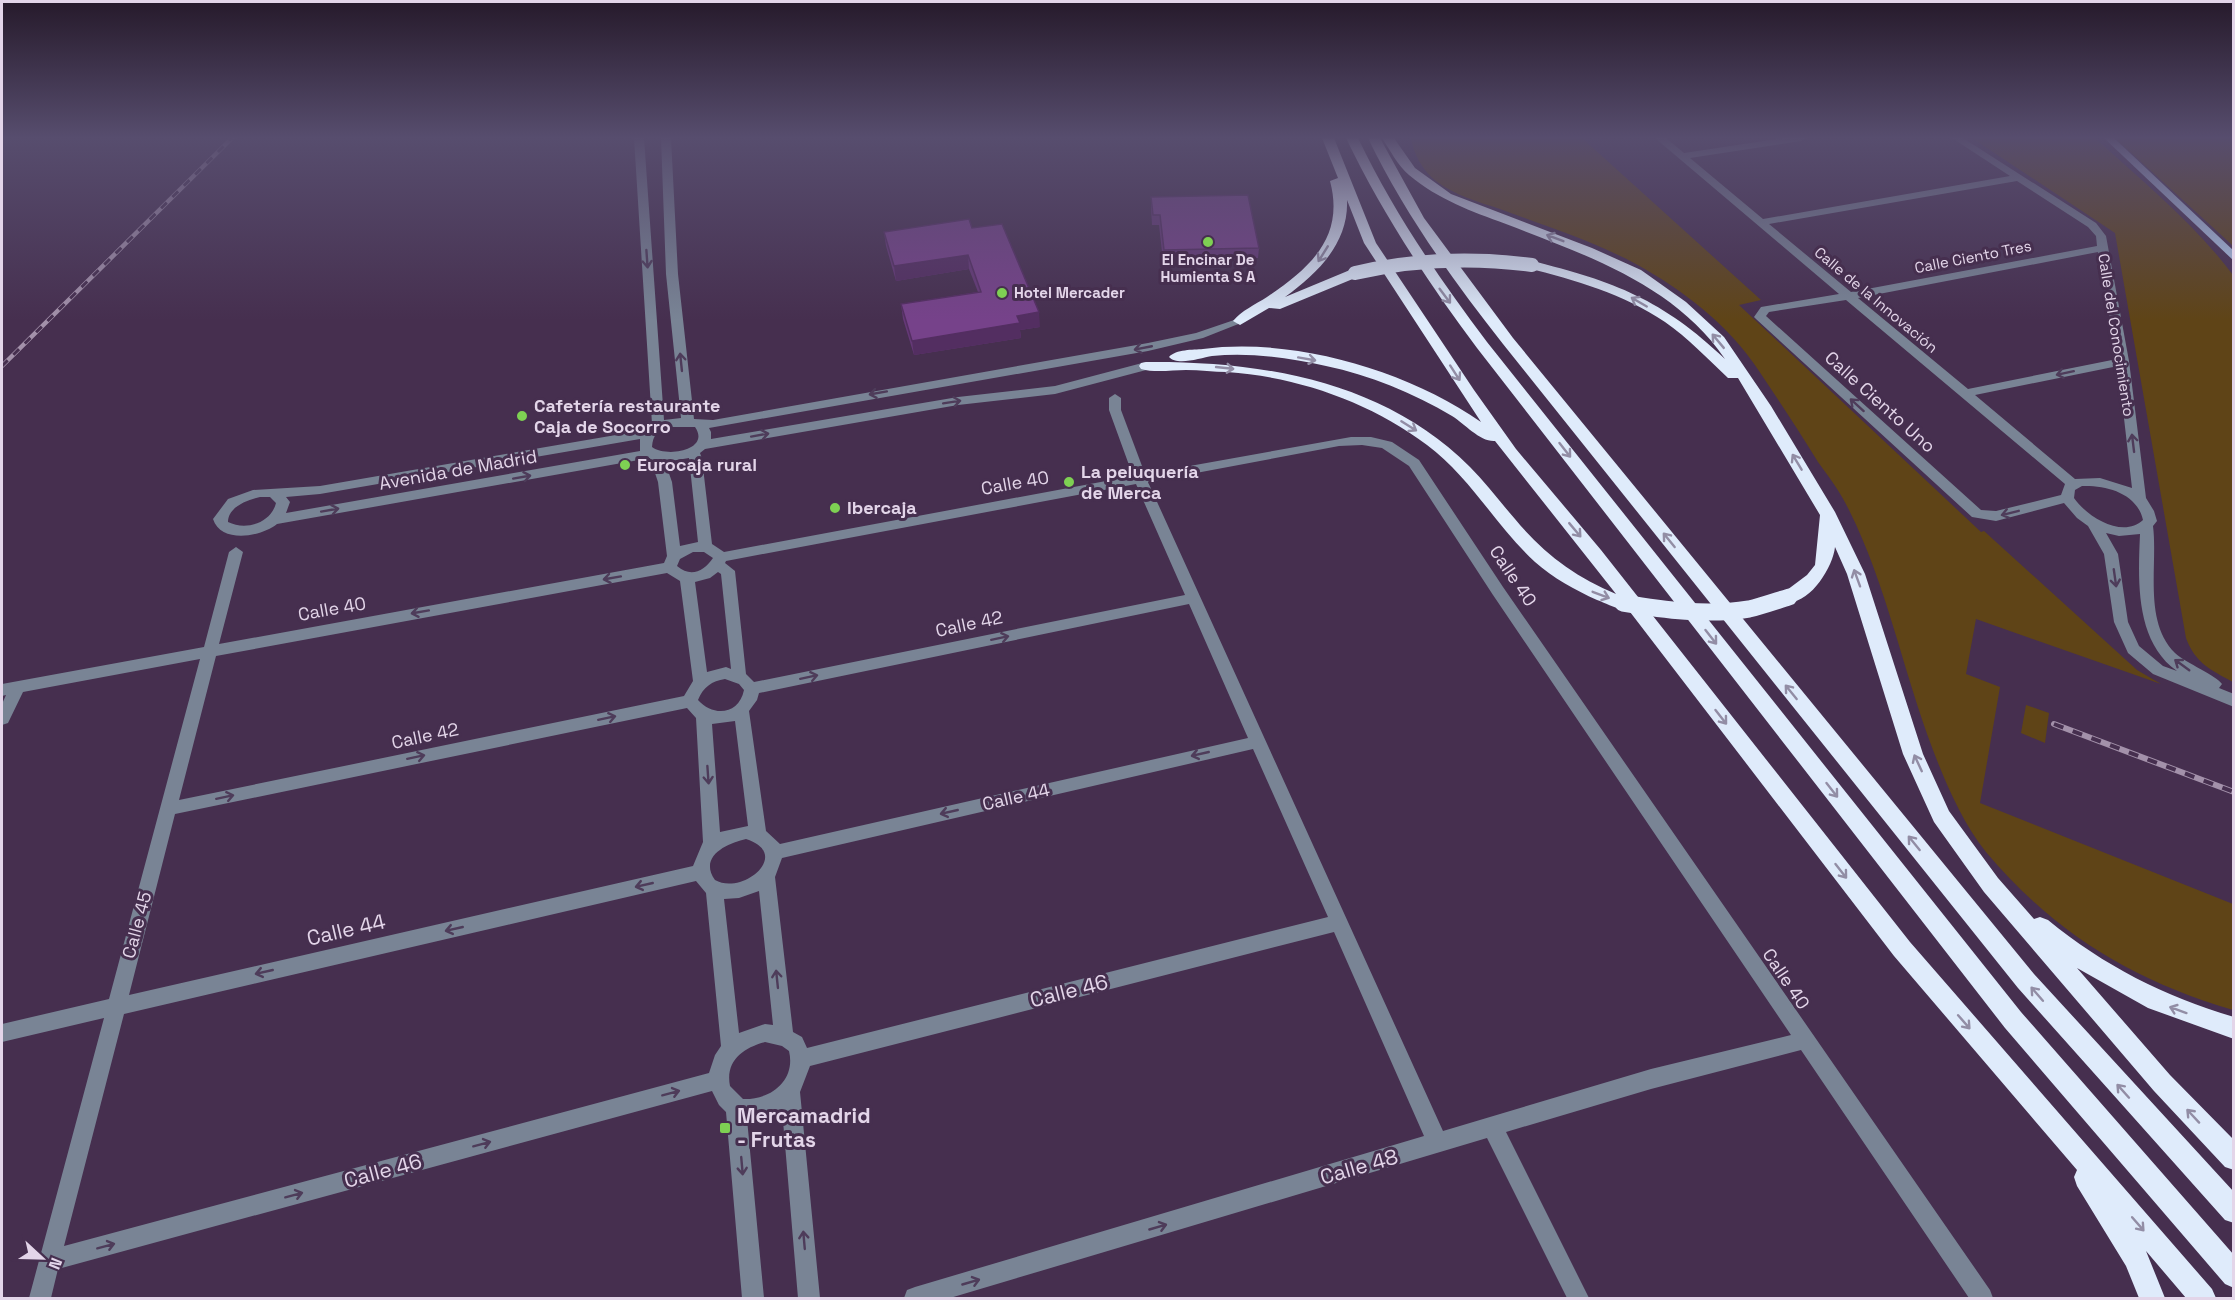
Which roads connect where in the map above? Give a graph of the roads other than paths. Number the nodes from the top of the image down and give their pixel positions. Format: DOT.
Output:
graph roads {
  1 [pos="642,199"];
  2 [pos="670,199"];
  3 [pos="1340,199"];
  4 [pos="1352,199"];
  5 [pos="1383,199"];
  6 [pos="1406,199"];
  7 [pos="1452,199"];
  8 [pos="1740,199"];
  9 [pos="1896,199"];
  10 [pos="2050,199"];
  11 [pos="2172,199"];
  12 [pos="1766,221"];
  13 [pos="2103,248"];
  14 [pos="2234,258"];
  15 [pos="1854,295"];
  16 [pos="1240,321"];
  17 [pos="2122,361"];
  18 [pos="1146,366"];
  19 [pos="1970,393"];
  20 [pos="1116,398"];
  21 [pos="1764,406"];
  22 [pos="694,422"];
  23 [pos="653,429"];
  24 [pos="697,449"];
  25 [pos="1511,453"];
  26 [pos="654,456"];
  27 [pos="1141,480"];
  28 [pos="2079,483"];
  29 [pos="275,494"];
  30 [pos="2067,498"];
  31 [pos="2140,501"];
  32 [pos="1827,512"];
  33 [pos="273,520"];
  34 [pos="2094,524"];
  35 [pos="2147,527"];
  36 [pos="705,546"];
  37 [pos="236,552"];
  38 [pos="672,561"];
  39 [pos="719,561"];
  40 [pos="687,579"];
  41 [pos="1194,598"];
  42 [pos="210,651"];
  43 [pos="739,675"];
  44 [pos="701,681"];
  45 [pos="18,687"];
  46 [pos="752,688"];
  47 [pos="2,690"];
  48 [pos="2234,691"];
  49 [pos="690,701"];
  50 [pos="2234,701"];
  51 [pos="741,710"];
  52 [pos="704,717"];
  53 [pos="2,719"];
  54 [pos="1257,742"];
  55 [pos="168,809"];
  56 [pos="758,834"];
  57 [pos="712,844"];
  58 [pos="774,853"];
  59 [pos="701,872"];
  60 [pos="766,877"];
  61 [pos="1991,885"];
  62 [pos="714,890"];
  63 [pos="1338,923"];
  64 [pos="116,1006"];
  65 [pos="2234,1028"];
  66 [pos="2,1033"];
  67 [pos="784,1037"];
  68 [pos="1804,1040"];
  69 [pos="731,1049"];
  70 [pos="801,1059"];
  71 [pos="717,1080"];
  72 [pos="790,1092"];
  73 [pos="736,1108"];
  74 [pos="1493,1128"];
  75 [pos="2059,1132"];
  76 [pos="1438,1144"];
  77 [pos="2234,1158"];
  78 [pos="2234,1211"];
  79 [pos="50,1261"];
  80 [pos="2234,1275"];
  81 [pos="40,1299"];
  82 [pos="753,1299"];
  83 [pos="809,1299"];
  84 [pos="915,1299"];
  85 [pos="1578,1299"];
  86 [pos="1982,1299"];
  87 [pos="2152,1299"];
  88 [pos="2203,1299"];
  1 -- 23 [label="street, one-way"];
  22 -- 2 [label="street, one-way"];
  3 -- 16 [label="highway, one-way"];
  4 -- 25 [label="highway, one-way"];
  5 -- 80 [label="highway, one-way"];
  78 -- 6 [label="highway, one-way"];
  21 -- 7 [label="highway, one-way"];
  8 -- 12 [label="street, Calle de la Innovación"];
  9 -- 12 [label="street"];
  10 -- 13 [label="street, Calle del Conocimiento"];
  11 -- 14 [label="main road"];
  12 -- 15 [label="street, Calle de la Innovación"];
  13 -- 15 [label="street, Calle Ciento Tres"];
  13 -- 17 [label="street, Calle del Conocimiento"];
  15 -- 19 [label="street, Calle de la Innovación"];
  30 -- 15 [label="street, Calle Ciento Uno, one-way"];
  21 -- 16 [label="highway, one-way, bridge"];
  16 -- 22 [label="street, Avenida de Madrid, one-way"];
  17 -- 19 [label="street, one-way"];
  31 -- 17 [label="street, Calle del Conocimiento, one-way"];
  24 -- 18 [label="street, Avenida de Madrid, one-way"];
  18 -- 25 [label="highway, one-way"];
  18 -- 32 [label="highway, one-way, bridge"];
  19 -- 28 [label="street, Calle de la Innovación"];
  20 -- 27 [label="street"];
  32 -- 21 [label="highway, one-way"];
  22 -- 23 [label="street, Avenida de Madrid"];
  22 -- 24 [label="street"];
  23 -- 26 [label="street"];
  23 -- 29 [label="street, Avenida de Madrid"];
  24 -- 26 [label="street, Avenida de Madrid"];
  24 -- 36 [label="street"];
  25 -- 75 [label="highway, one-way"];
  33 -- 26 [label="street, Avenida de Madrid, one-way"];
  26 -- 38 [label="street"];
  27 -- 39 [label="street, Calle 40"];
  27 -- 41 [label="street"];
  27 -- 68 [label="street, Calle 40"];
  28 -- 30 [label="street"];
  28 -- 31 [label="street"];
  29 -- 33 [label="street"];
  29 -- 33 [label="street, Avenida de Madrid"];
  30 -- 34 [label="street"];
  31 -- 35 [label="street, Calle del Conocimiento"];
  61 -- 32 [label="highway, one-way"];
  34 -- 35 [label="street"];
  34 -- 50 [label="street, one-way"];
  48 -- 35 [label="street, one-way"];
  36 -- 38 [label="street"];
  36 -- 39 [label="street"];
  37 -- 42 [label="street, Calle 45"];
  38 -- 40 [label="street"];
  38 -- 42 [label="street, Calle 40, one-way"];
  39 -- 40 [label="street"];
  39 -- 43 [label="street"];
  40 -- 44 [label="street"];
  46 -- 41 [label="street, Calle 42, one-way"];
  41 -- 54 [label="street"];
  42 -- 45 [label="street, Calle 40"];
  42 -- 55 [label="street, Calle 45"];
  43 -- 44 [label="street"];
  43 -- 46 [label="street"];
  44 -- 49 [label="street"];
  45 -- 47 [label="street, Calle 40"];
  45 -- 53 [label="street"];
  46 -- 51 [label="street"];
  49 -- 52 [label="street"];
  55 -- 49 [label="street, Calle 42, one-way"];
  51 -- 52 [label="street"];
  51 -- 56 [label="street"];
  52 -- 57 [label="street, one-way"];
  54 -- 58 [label="street, Calle 44, one-way"];
  54 -- 63 [label="street"];
  55 -- 64 [label="street, Calle 45"];
  56 -- 57 [label="street"];
  56 -- 58 [label="street"];
  57 -- 59 [label="street"];
  58 -- 60 [label="street"];
  59 -- 62 [label="street"];
  59 -- 64 [label="street, Calle 44, one-way"];
  60 -- 62 [label="street"];
  67 -- 60 [label="street, one-way"];
  65 -- 61 [label="highway, one-way"];
  77 -- 61 [label="highway, one-way"];
  62 -- 69 [label="street"];
  63 -- 70 [label="street, Calle 46"];
  63 -- 76 [label="street"];
  64 -- 66 [label="street, Calle 44"];
  64 -- 79 [label="street, Calle 45"];
  67 -- 69 [label="street"];
  67 -- 70 [label="street"];
  68 -- 74 [label="street, Calle 48"];
  68 -- 86 [label="street, Calle 40"];
  69 -- 71 [label="street"];
  70 -- 72 [label="street"];
  71 -- 73 [label="street"];
  79 -- 71 [label="street, Calle 46, one-way"];
  72 -- 73 [label="street"];
  83 -- 72 [label="street, one-way"];
  73 -- 82 [label="street, one-way"];
  74 -- 76 [label="street, Calle 48"];
  74 -- 85 [label="street"];
  75 -- 87 [label="highway"];
  75 -- 88 [label="highway, one-way"];
  84 -- 76 [label="street, Calle 48, one-way"];
  79 -- 81 [label="street, Calle 45"];
}
